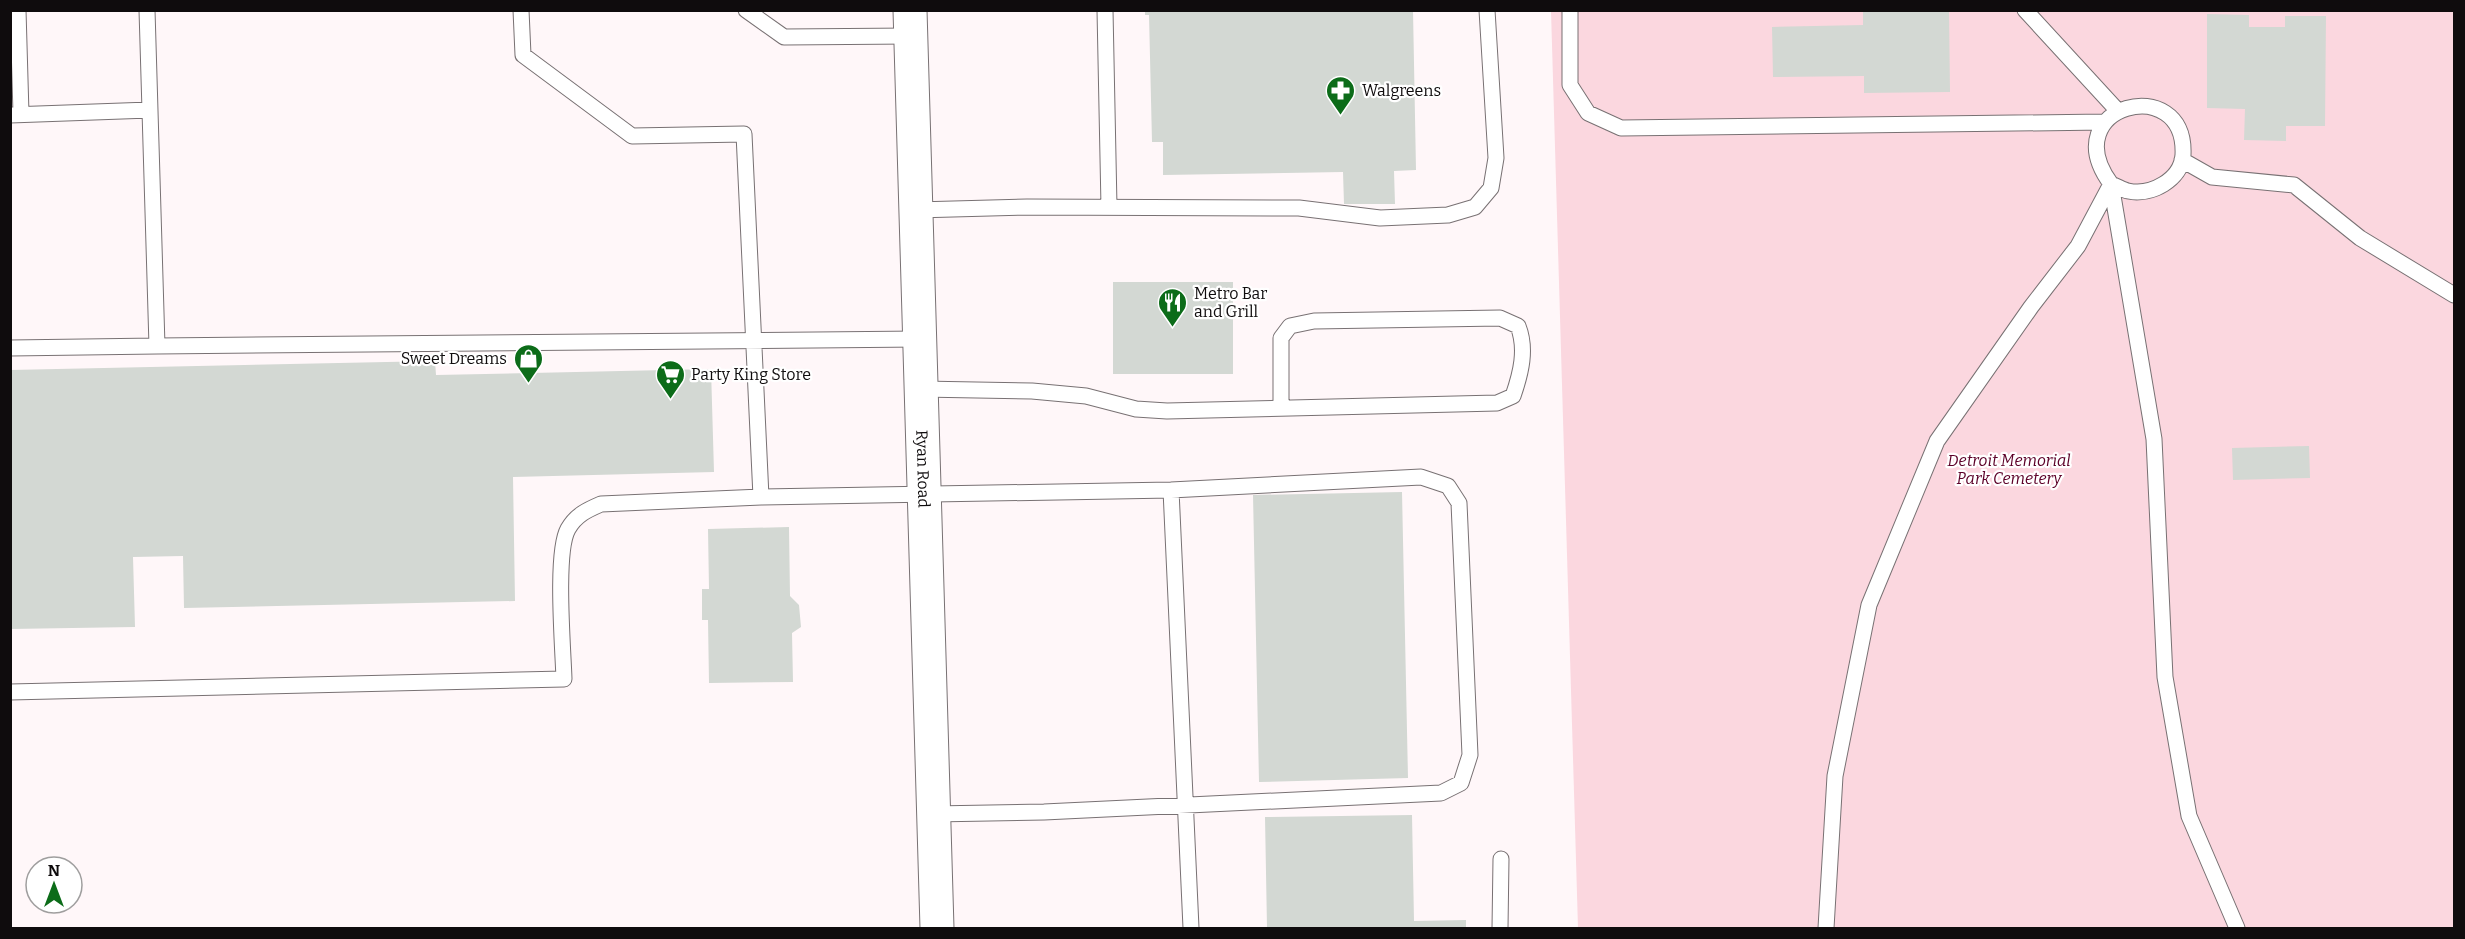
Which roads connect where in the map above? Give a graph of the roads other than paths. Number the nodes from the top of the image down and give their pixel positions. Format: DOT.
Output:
graph roads {
  1 [pos="18,10"];
  2 [pos="147,10"];
  3 [pos="521,10"];
  4 [pos="746,10"];
  5 [pos="1105,10"];
  6 [pos="1487,10"];
  7 [pos="1570,10"];
  8 [pos="2025,10"];
  9 [pos="911,23"];
  10 [pos="150,110"];
  11 [pos="2117,110"];
  12 [pos="16,114"];
  13 [pos="2104,122"];
  14 [pos="2182,160"];
  15 [pos="2111,184"];
  16 [pos="1109,207"];
  17 [pos="916,210"];
  18 [pos="2454,295"];
  19 [pos="753,339"];
  20 [pos="920,339"];
  21 [pos="157,346"];
  22 [pos="10,348"];
  23 [pos="921,389"];
  24 [pos="1281,408"];
  25 [pos="1171,490"];
  26 [pos="924,495"];
  27 [pos="761,497"];
  28 [pos="10,692"];
  29 [pos="1184,804"];
  30 [pos="933,814"];
  31 [pos="1501,859"];
  32 [pos="937,928"];
  33 [pos="1191,928"];
  34 [pos="1500,928"];
  35 [pos="1826,928"];
  36 [pos="2237,928"];
  1 -- 12 [label="lane"];
  2 -- 10 [label="lane"];
  3 -- 19 [label="lane"];
  4 -- 9 [label="lane"];
  5 -- 16 [label="lane"];
  6 -- 16 [label="lane"];
  7 -- 13 [label="lane"];
  8 -- 11 [label="lane"];
  9 -- 17 [label="main road, Ryan Road"];
  10 -- 12 [label="lane"];
  10 -- 21 [label="lane"];
  11 -- 13 [label="lane"];
  11 -- 14 [label="lane"];
  13 -- 15 [label="lane"];
  14 -- 15 [label="lane"];
  14 -- 18 [label="lane"];
  15 -- 35 [label="lane"];
  15 -- 36 [label="lane"];
  16 -- 17 [label="lane"];
  17 -- 20 [label="main road, Ryan Road"];
  19 -- 20 [label="lane"];
  19 -- 21 [label="lane"];
  19 -- 27 [label="lane"];
  20 -- 23 [label="main road, Ryan Road"];
  21 -- 22 [label="lane"];
  23 -- 24 [label="lane"];
  23 -- 26 [label="main road, Ryan Road"];
  24 -- 24 [label="lane"];
  25 -- 26 [label="lane"];
  25 -- 29 [label="lane"];
  25 -- 29 [label="lane"];
  26 -- 27 [label="lane"];
  26 -- 30 [label="main road, Ryan Road"];
  27 -- 28 [label="lane"];
  29 -- 30 [label="lane"];
  29 -- 33 [label="lane"];
  30 -- 32 [label="main road, Ryan Road"];
  31 -- 34 [label="lane"];
}
